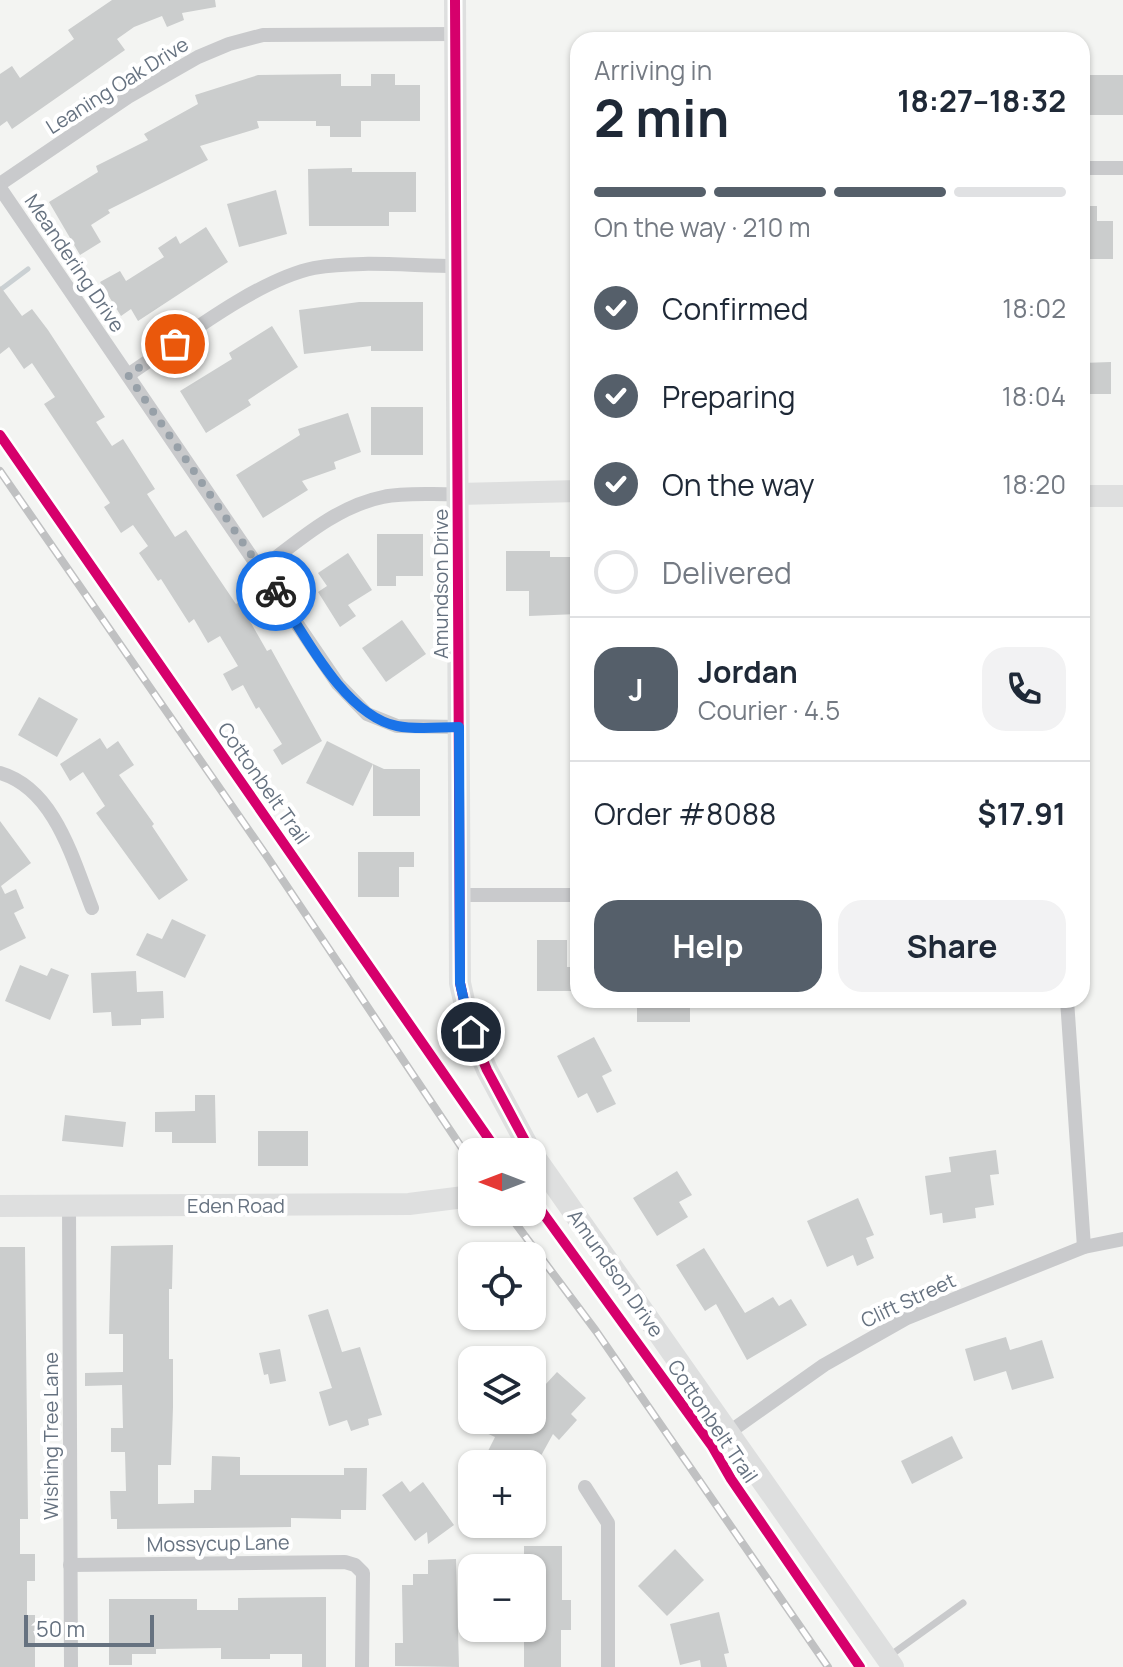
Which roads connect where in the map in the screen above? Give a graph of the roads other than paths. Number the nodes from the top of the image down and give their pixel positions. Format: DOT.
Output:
graph roads {
  1 [pos="455,0"];
  2 [pos="455,34"];
  3 [pos="1090,168"];
  4 [pos="1123,168"];
  5 [pos="0,186"];
  6 [pos="456,266"];
  7 [pos="128,375"];
  8 [pos="570,491"];
  9 [pos="458,494"];
  10 [pos="1090,496"];
  11 [pos="1123,496"];
  12 [pos="261,569"];
  13 [pos="459,727"];
  14 [pos="0,773"];
  15 [pos="460,895"];
  16 [pos="570,895"];
  17 [pos="92,908"];
  18 [pos="1068,1008"];
  19 [pos="523,1138"];
  20 [pos="546,1174"];
  21 [pos="458,1198"];
  22 [pos="0,1206"];
  23 [pos="69,1206"];
  24 [pos="1123,1239"];
  25 [pos="1084,1247"];
  26 [pos="728,1433"];
  27 [pos="585,1487"];
  28 [pos="70,1565"];
  29 [pos="963,1603"];
  30 [pos="890,1662"];
  31 [pos="71,1667"];
  32 [pos="362,1667"];
  33 [pos="608,1667"];
  1 -- 2 [label="street, Amundson Drive"];
  2 -- 5 [label="street, Leaning Oak Drive"];
  2 -- 6 [label="street, Amundson Drive"];
  3 -- 4 [label="street"];
  5 -- 7 [label="street, Meandering Drive"];
  6 -- 7 [label="street"];
  6 -- 9 [label="street, Amundson Drive"];
  7 -- 12 [label="street, Meandering Drive"];
  8 -- 9 [label="street"];
  9 -- 12 [label="street"];
  9 -- 13 [label="street, Amundson Drive"];
  10 -- 11 [label="street"];
  12 -- 13 [label="street, Meandering Drive"];
  13 -- 15 [label="street, Amundson Drive"];
  14 -- 17 [label="street"];
  15 -- 16 [label="street"];
  15 -- 19 [label="street, Amundson Drive"];
  18 -- 25 [label="street"];
  20 -- 26 [label="street, Amundson Drive"];
  21 -- 23 [label="street, Eden Road"];
  22 -- 23 [label="street, Eden Road"];
  23 -- 28 [label="street, Wishing Tree Lane"];
  24 -- 25 [label="street, Clift Street"];
  25 -- 26 [label="street, Clift Street"];
  26 -- 30 [label="street, Amundson Drive"];
  27 -- 33 [label="street"];
  28 -- 31 [label="street, Wishing Tree Lane"];
  28 -- 32 [label="street, Mossycup Lane"];
  29 -- 30 [label="lane"];
}
